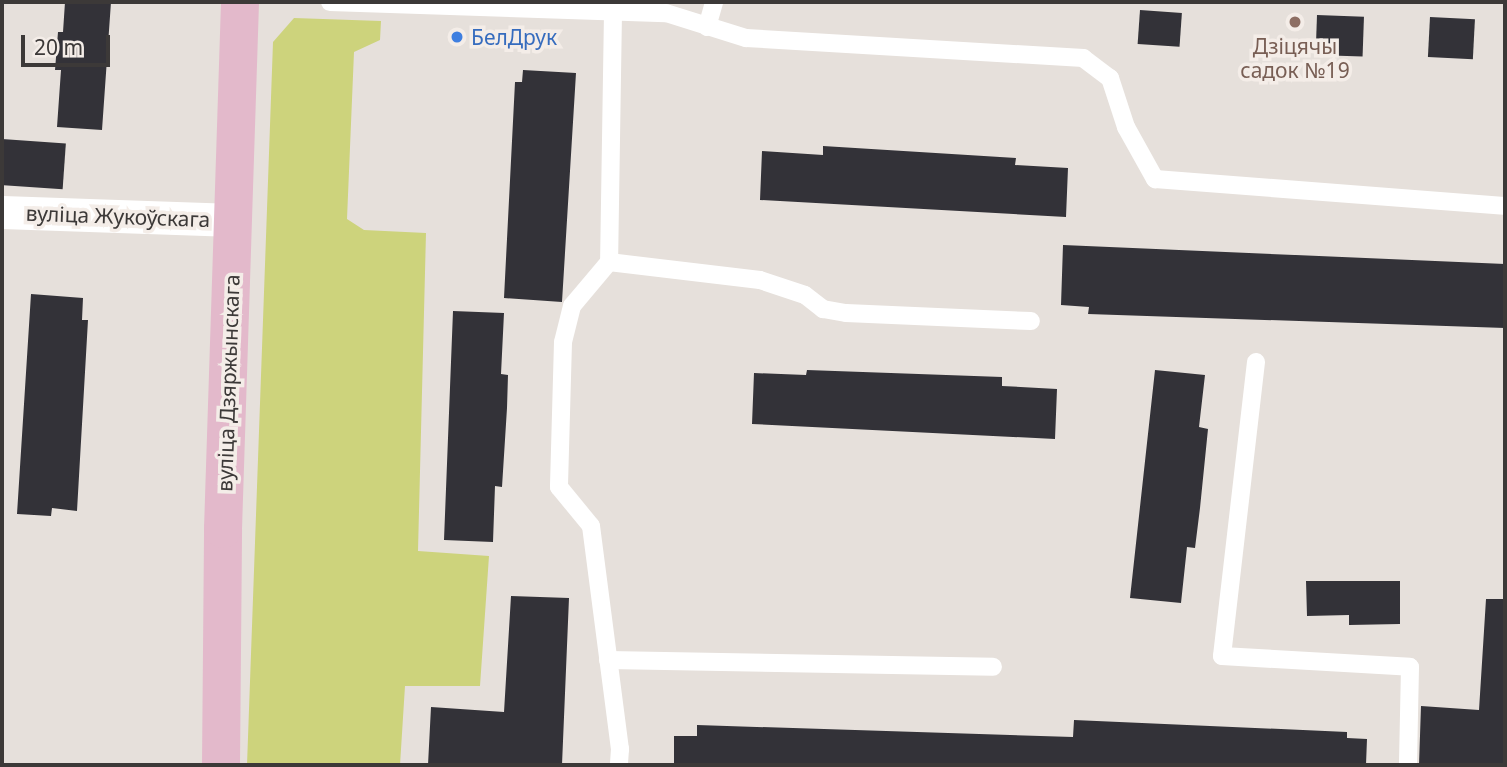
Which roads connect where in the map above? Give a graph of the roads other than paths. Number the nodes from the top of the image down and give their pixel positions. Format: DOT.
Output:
graph roads {
  1 [pos="240,2"];
  2 [pos="330,2"];
  3 [pos="714,2"];
  4 [pos="613,12"];
  5 [pos="708,27"];
  6 [pos="1504,206"];
  7 [pos="2,212"];
  8 [pos="234,220"];
  9 [pos="609,262"];
  10 [pos="1031,321"];
  11 [pos="1256,362"];
  12 [pos="608,660"];
  13 [pos="993,667"];
  14 [pos="220,765"];
  15 [pos="619,765"];
  16 [pos="1408,765"];
  1 -- 8 [label="main road, вуліца Дзяржынскага"];
  2 -- 4 [label="lane"];
  3 -- 5 [label="lane"];
  4 -- 5 [label="lane"];
  4 -- 9 [label="lane"];
  5 -- 6 [label="lane"];
  7 -- 8 [label="street, вуліца Жукоўскага"];
  8 -- 14 [label="main road, вуліца Дзяржынскага"];
  9 -- 10 [label="lane"];
  9 -- 12 [label="lane"];
  11 -- 16 [label="lane"];
  12 -- 13 [label="lane"];
  12 -- 15 [label="lane"];
}
